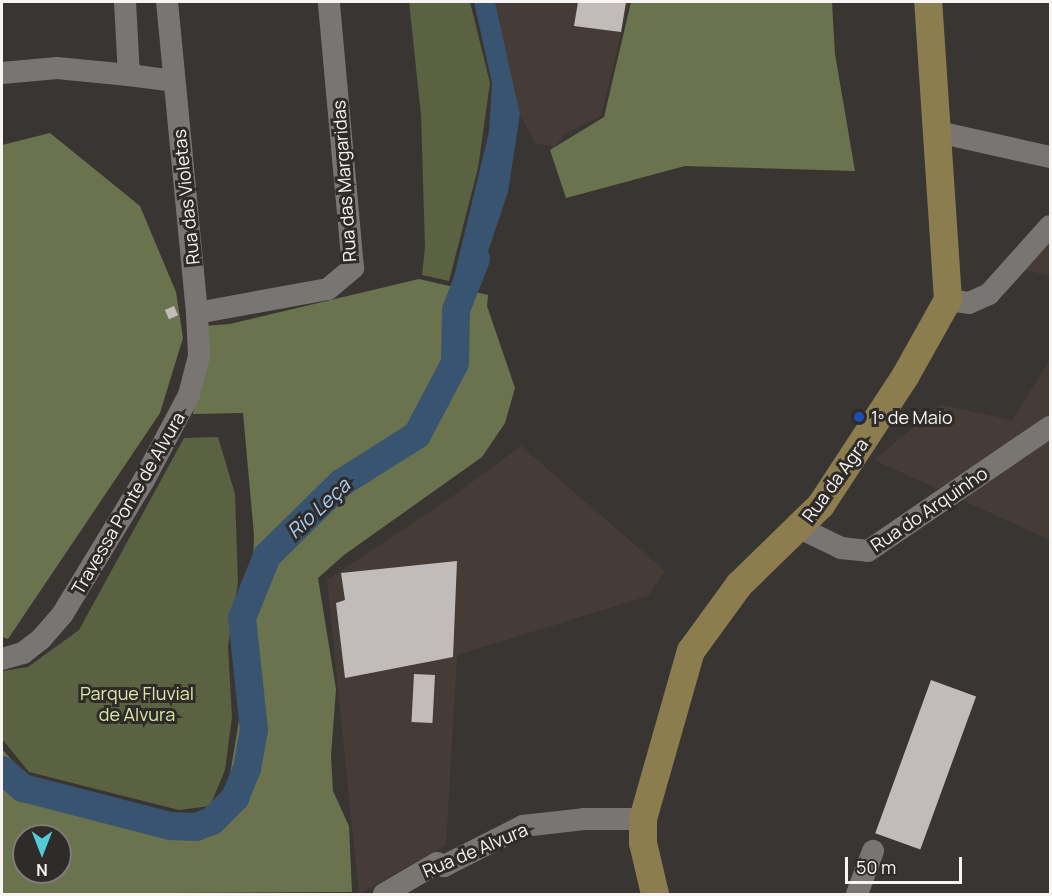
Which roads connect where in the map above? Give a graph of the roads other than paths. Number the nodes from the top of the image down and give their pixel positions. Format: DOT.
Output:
graph roads {
  1 [pos="125,2"];
  2 [pos="167,2"];
  3 [pos="329,2"];
  4 [pos="928,2"];
  5 [pos="2,73"];
  6 [pos="129,75"];
  7 [pos="174,81"];
  8 [pos="938,132"];
  9 [pos="1050,157"];
  10 [pos="1050,226"];
  11 [pos="948,300"];
  12 [pos="197,313"];
  13 [pos="1050,427"];
  14 [pos="800,528"];
  15 [pos="2,659"];
  16 [pos="643,819"];
  17 [pos="873,850"];
  18 [pos="384,894"];
  19 [pos="655,894"];
  20 [pos="857,894"];
  1 -- 6 [label="street"];
  2 -- 7 [label="street, Rua das Violetas"];
  3 -- 12 [label="street, Rua das Margaridas"];
  4 -- 8 [label="main road"];
  5 -- 6 [label="street"];
  6 -- 7 [label="street"];
  7 -- 12 [label="street, Rua das Violetas"];
  8 -- 9 [label="street"];
  8 -- 11 [label="main road"];
  10 -- 11 [label="street"];
  11 -- 14 [label="main road, Rua da Agra"];
  12 -- 15 [label="street, Travessa Ponte de Alvura"];
  13 -- 14 [label="street, Rua do Arquinho"];
  14 -- 16 [label="main road, Rua da Agra"];
  16 -- 18 [label="street, Rua de Alvura"];
  16 -- 19 [label="main road, Rua da Agra"];
  17 -- 20 [label="street"];
}
